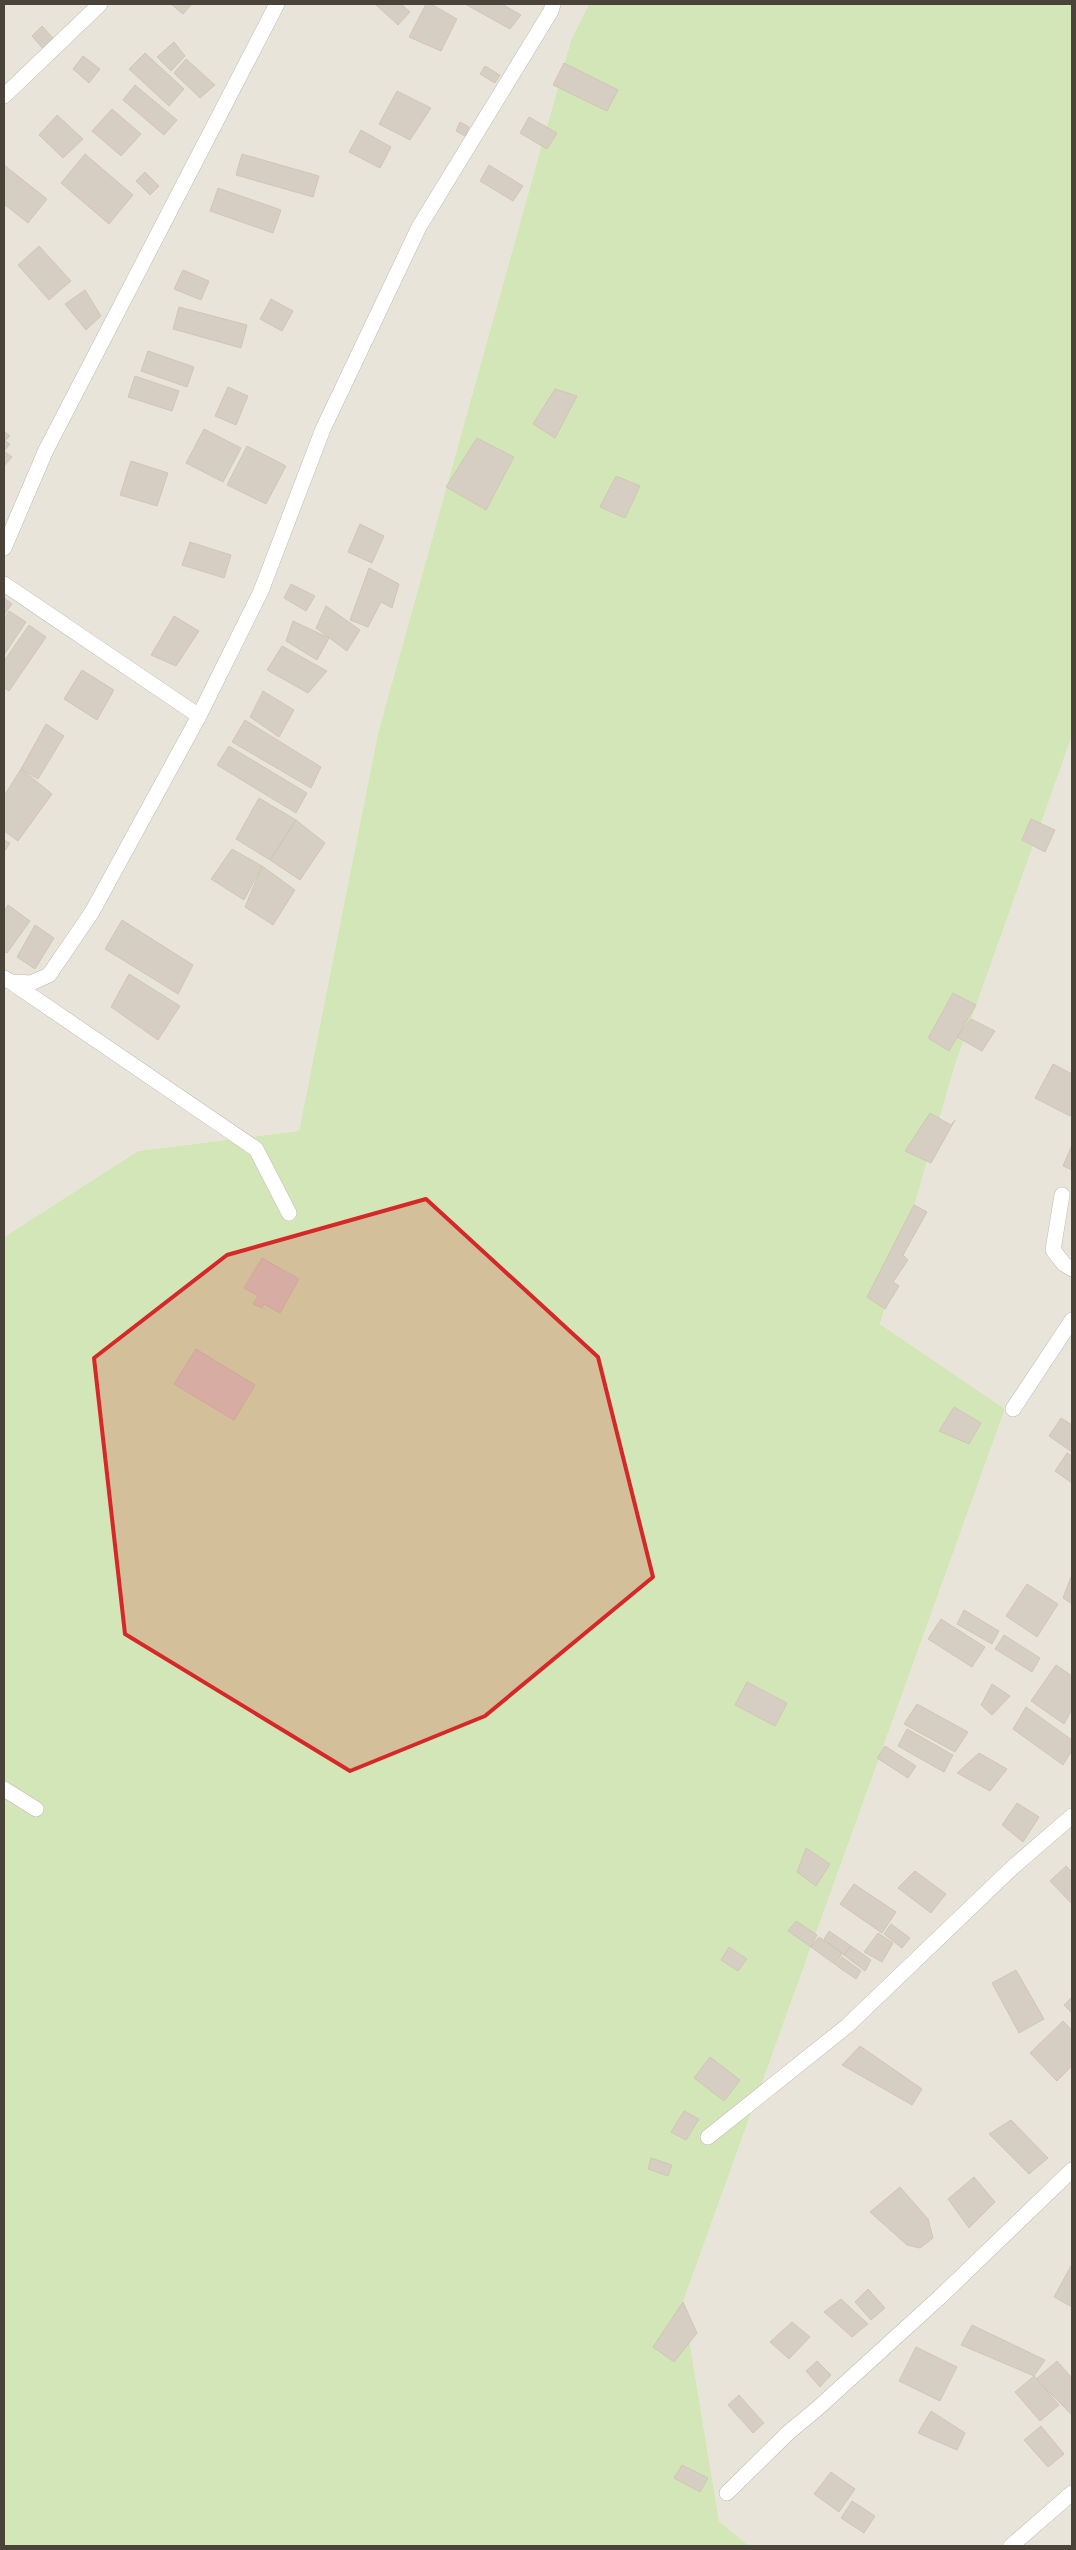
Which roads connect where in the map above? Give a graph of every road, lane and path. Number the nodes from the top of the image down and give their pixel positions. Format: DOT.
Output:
graph roads {
  1 [pos="100,4"];
  2 [pos="277,4"];
  3 [pos="553,4"];
  4 [pos="4,96"];
  5 [pos="4,548"];
  6 [pos="4,584"];
  7 [pos="199,716"];
  8 [pos="7,980"];
  9 [pos="1062,1195"];
  10 [pos="289,1213"];
  11 [pos="1072,1269"];
  12 [pos="1072,1320"];
  13 [pos="1013,1409"];
  14 [pos="4,1789"];
  15 [pos="36,1809"];
  16 [pos="1072,1816"];
  17 [pos="708,2137"];
  18 [pos="1070,2179"];
  19 [pos="727,2494"];
  20 [pos="1072,2494"];
  21 [pos="1011,2546"];
  1 -- 4 [label="street"];
  2 -- 5 [label="street"];
  3 -- 7 [label="street"];
  6 -- 7 [label="street"];
  7 -- 8 [label="street"];
  8 -- 10 [label="street"];
  9 -- 11 [label="street"];
  12 -- 13 [label="street"];
  14 -- 15 [label="street"];
  16 -- 17 [label="street"];
  18 -- 19 [label="street"];
  20 -- 21 [label="street"];
}
